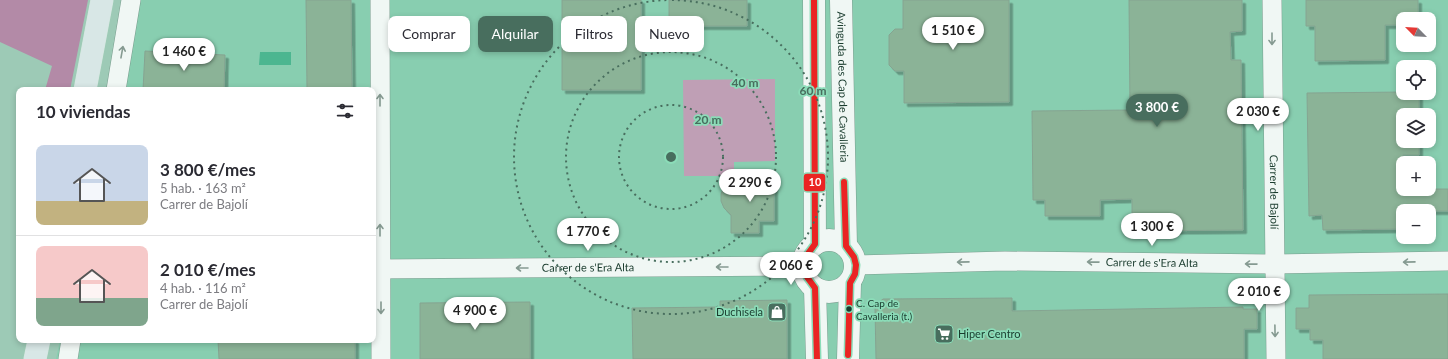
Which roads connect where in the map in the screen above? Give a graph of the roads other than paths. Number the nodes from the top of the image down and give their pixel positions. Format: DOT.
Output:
graph roads {
  1 [pos="102,0"];
  2 [pos="131,0"];
  3 [pos="380,0"];
  4 [pos="814,0"];
  5 [pos="841,0"];
  6 [pos="1272,0"];
  7 [pos="87,87"];
  8 [pos="116,87"];
  9 [pos="815,244"];
  10 [pos="1448,261"];
  11 [pos="1274,264"];
  12 [pos="851,265"];
  13 [pos="803,266"];
  14 [pos="377,269"];
  15 [pos="815,288"];
  16 [pos="38,343"];
  17 [pos="71,343"];
  18 [pos="35,359"];
  19 [pos="68,359"];
  20 [pos="381,359"];
  21 [pos="817,359"];
  22 [pos="848,359"];
  23 [pos="1276,359"];
  1 -- 7 [label="main road"];
  8 -- 2 [label="street, one-way"];
  14 -- 3 [label="street, one-way"];
  4 -- 9 [label="street"];
  5 -- 12 [label="street, Avinguda des Cap de Cavalleria"];
  6 -- 11 [label="street, Carrer de Bajolí, one-way"];
  9 -- 12 [label="street"];
  9 -- 13 [label="street"];
  10 -- 11 [label="street, Carrer de s'Era Alta, one-way"];
  11 -- 12 [label="street, Carrer de s'Era Alta, one-way"];
  11 -- 23 [label="street, Carrer de Bajolí, one-way"];
  12 -- 15 [label="street"];
  12 -- 22 [label="street, Avinguda des Cap de Cavalleria"];
  13 -- 14 [label="street, Carrer de s'Era Alta, one-way"];
  13 -- 15 [label="street"];
  14 -- 20 [label="street, one-way"];
  15 -- 21 [label="street"];
  16 -- 18 [label="main road"];
  17 -- 19 [label="street"];
}
